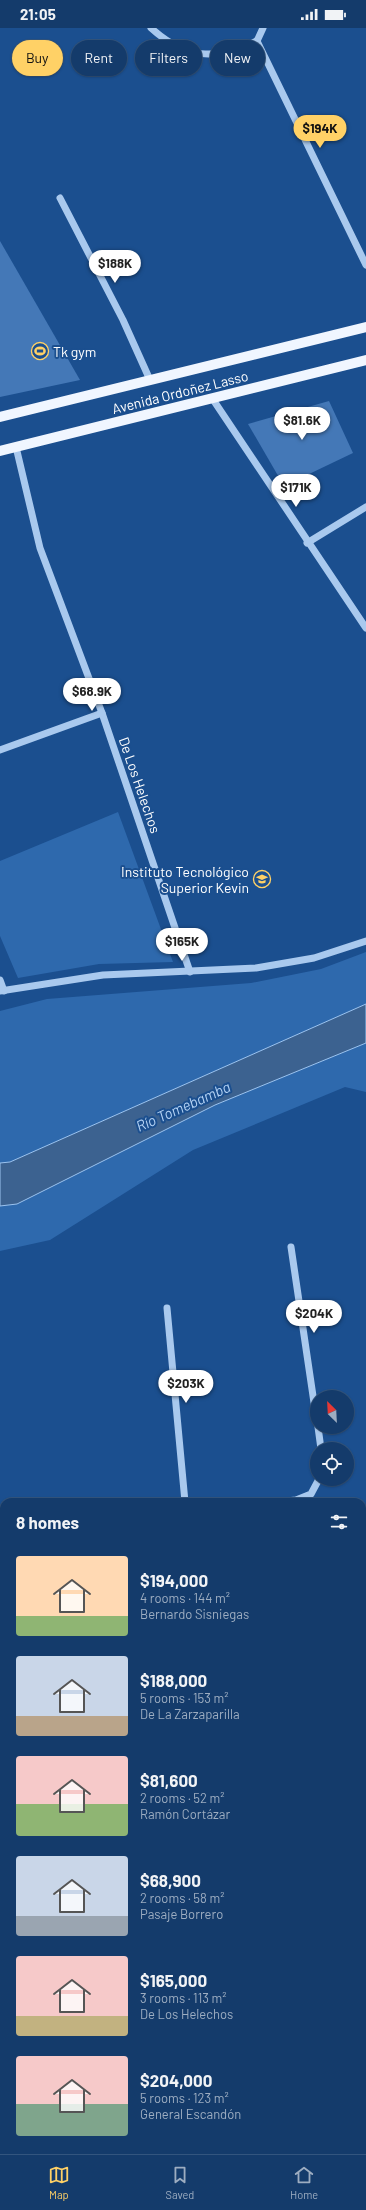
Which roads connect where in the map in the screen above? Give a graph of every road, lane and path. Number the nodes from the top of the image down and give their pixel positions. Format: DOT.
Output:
graph roads {
  1 [pos="151,28"];
  2 [pos="263,28"];
  3 [pos="257,40"];
  4 [pos="210,54"];
  5 [pos="265,57"];
  6 [pos="60,198"];
  7 [pos="366,265"];
  8 [pos="366,327"];
  9 [pos="366,360"];
  10 [pos="150,380"];
  11 [pos="212,398"];
  12 [pos="0,416"];
  13 [pos="16,447"];
  14 [pos="0,451"];
  15 [pos="366,507"];
  16 [pos="307,542"];
  17 [pos="366,628"];
  18 [pos="102,713"];
  19 [pos="0,750"];
  20 [pos="366,941"];
  21 [pos="190,972"];
  22 [pos="0,980"];
  23 [pos="2,991"];
  24 [pos="291,1247"];
  25 [pos="167,1308"];
  26 [pos="312,1390"];
  27 [pos="315,1486"];
  28 [pos="185,1498"];
  29 [pos="301,1498"];
  1 -- 4 [label="street"];
  2 -- 3 [label="street"];
  5 -- 7 [label="street"];
  6 -- 10 [label="street"];
  8 -- 10 [label="main road, Avenida Ordoñez Lasso"];
  9 -- 11 [label="main road, Avenida Ordoñez Lasso"];
  10 -- 12 [label="main road, Avenida Ordoñez Lasso"];
  11 -- 13 [label="main road, Avenida Ordoñez Lasso"];
  11 -- 16 [label="street"];
  13 -- 14 [label="main road, Avenida Ordoñez Lasso"];
  13 -- 18 [label="street, De Los Helechos"];
  15 -- 16 [label="street"];
  16 -- 17 [label="street"];
  18 -- 19 [label="street"];
  18 -- 21 [label="street, De Los Helechos"];
  20 -- 21 [label="street"];
  21 -- 23 [label="street"];
  22 -- 23 [label="street"];
  24 -- 26 [label="street"];
  25 -- 28 [label="street"];
  27 -- 29 [label="street"];
}
